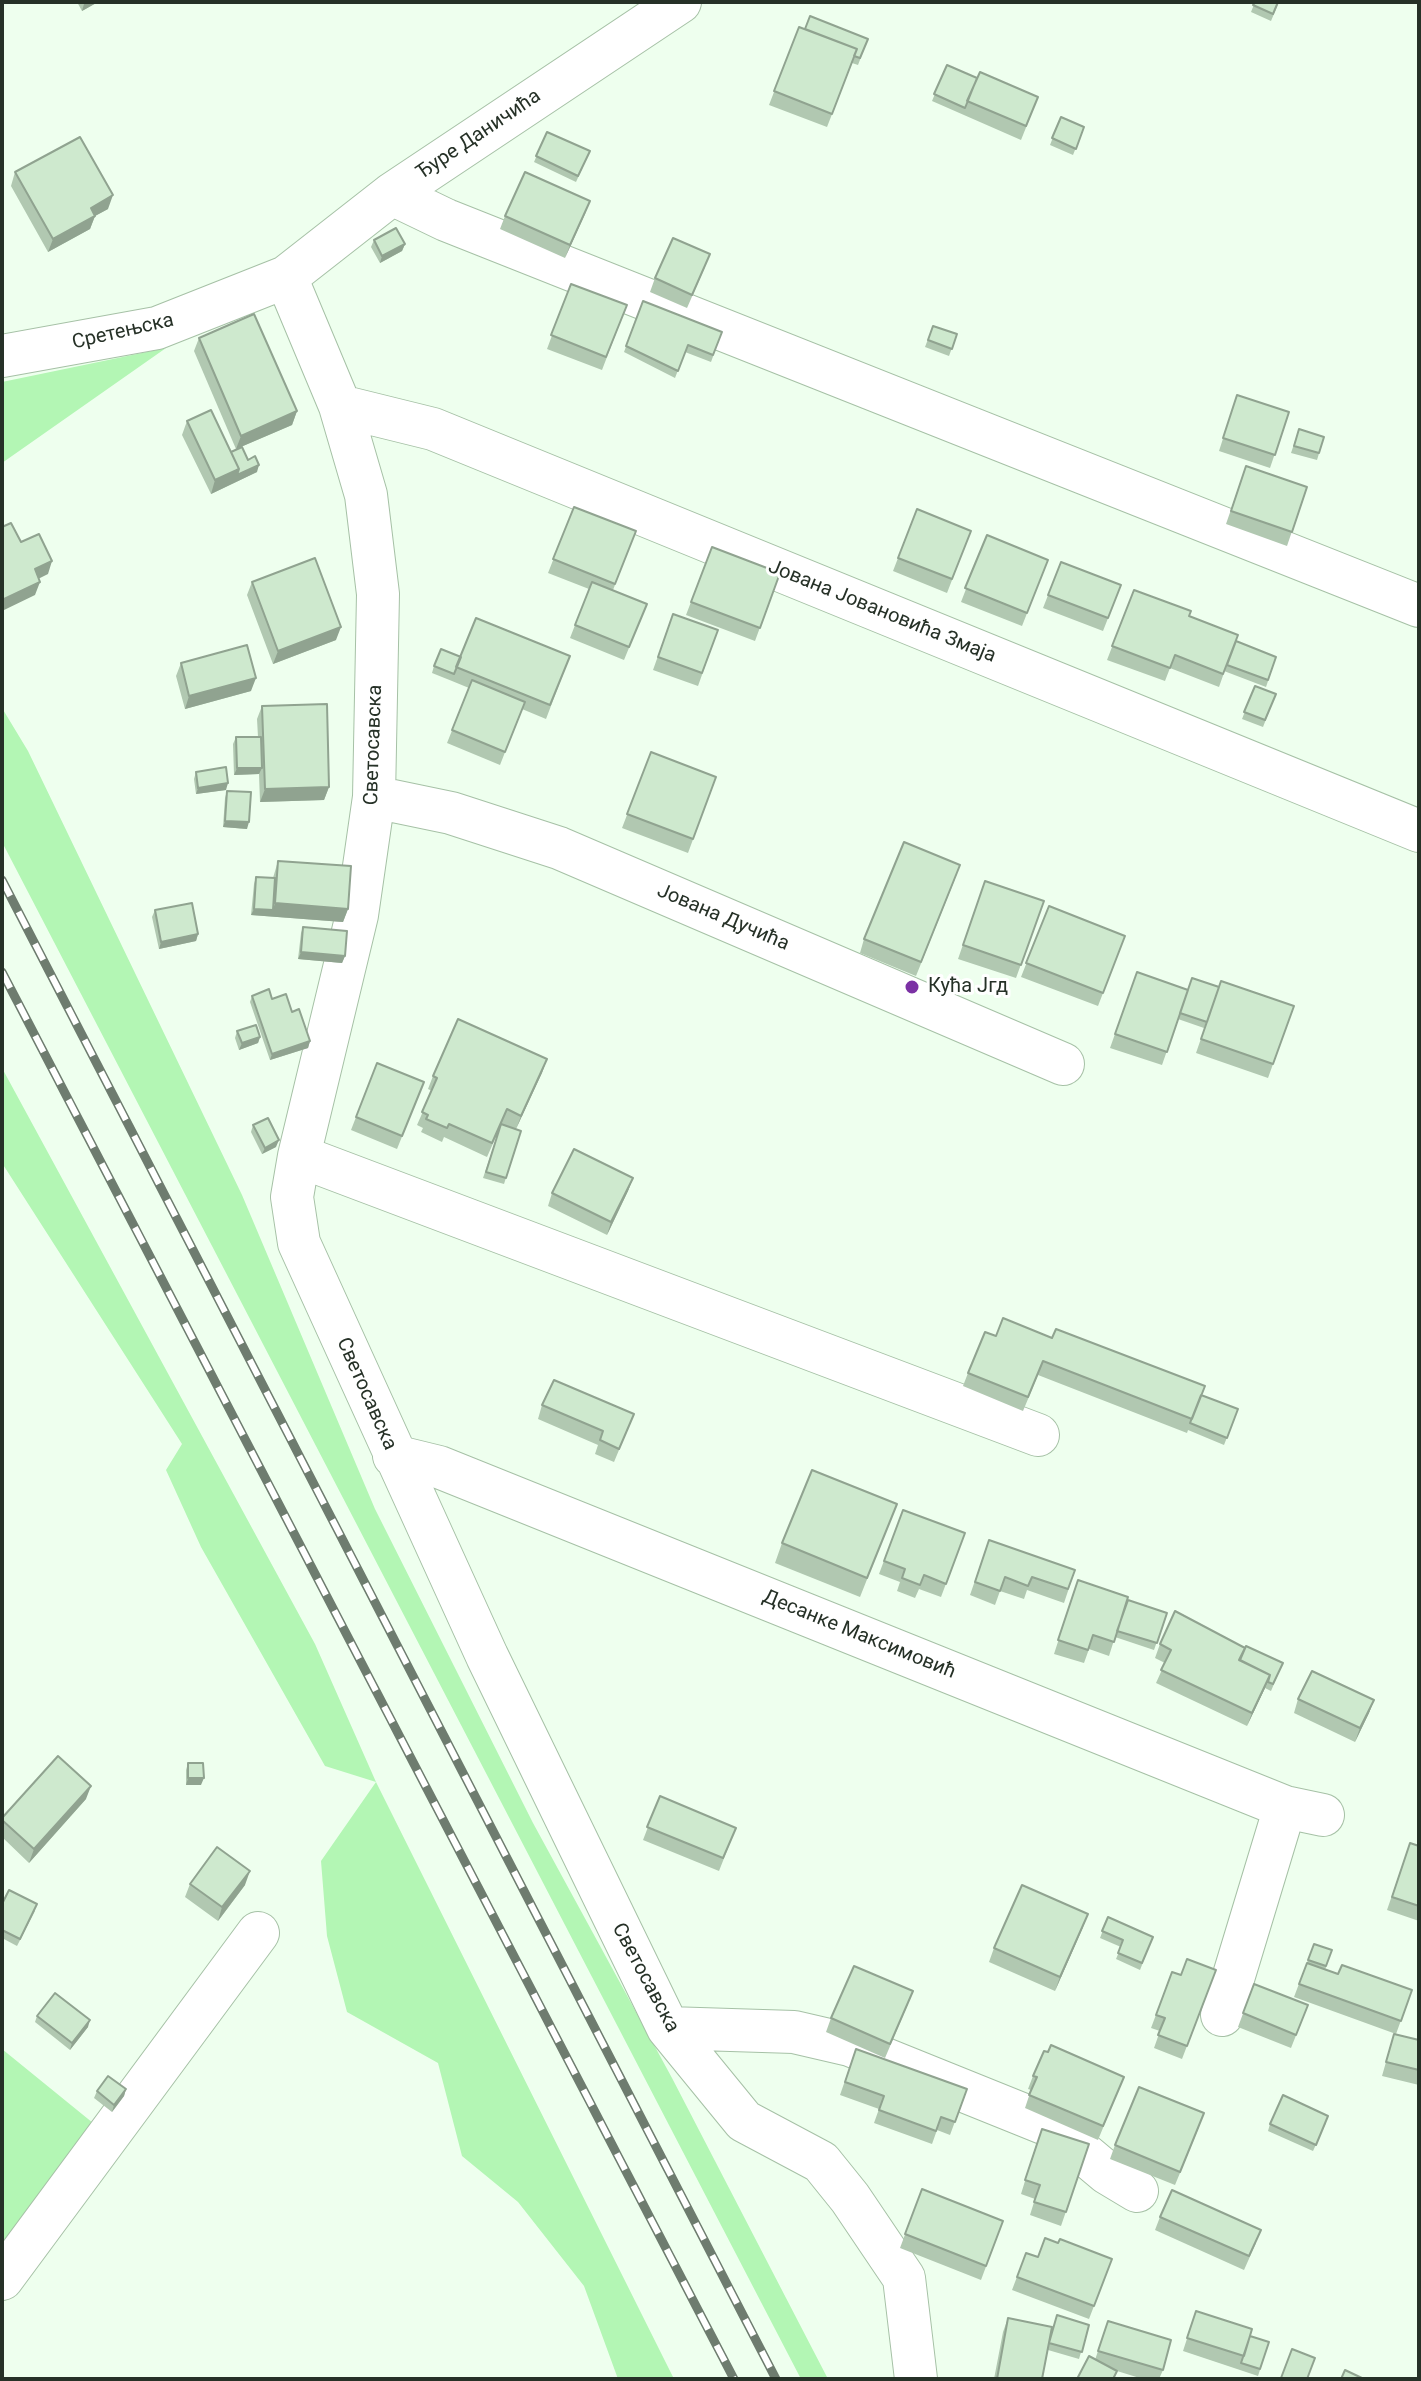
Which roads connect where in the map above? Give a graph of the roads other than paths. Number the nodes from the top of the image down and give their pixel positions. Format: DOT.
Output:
graph roads {
  1 [pos="680,2"];
  2 [pos="392,194"];
  3 [pos="286,277"];
  4 [pos="2,356"];
  5 [pos="340,406"];
  6 [pos="1419,606"];
  7 [pos="374,797"];
  8 [pos="1419,831"];
  9 [pos="1063,1064"];
  10 [pos="299,1156"];
  11 [pos="1038,1435"];
  12 [pos="394,1456"];
  13 [pos="258,1933"];
  14 [pos="1222,2015"];
  15 [pos="668,2028"];
  16 [pos="1137,2191"];
  17 [pos="2,2279"];
  18 [pos="916,2379"];
  1 -- 2 [label="street, Ђуре Даничића"];
  2 -- 3 [label="street, Ђуре Даничића"];
  2 -- 6 [label="street"];
  3 -- 4 [label="street, Сретењска"];
  3 -- 5 [label="street, Светосавска"];
  5 -- 7 [label="street, Светосавска"];
  5 -- 8 [label="street, Јована Јовановића Змаја"];
  7 -- 9 [label="street, Јована Дучића"];
  7 -- 10 [label="street, Светосавска"];
  10 -- 11 [label="street"];
  10 -- 12 [label="street, Светосавска"];
  12 -- 14 [label="street, Десанке Максимовић"];
  12 -- 15 [label="street, Светосавска"];
  13 -- 17 [label="street"];
  15 -- 16 [label="street"];
  15 -- 18 [label="street, Светосавска"];
}
